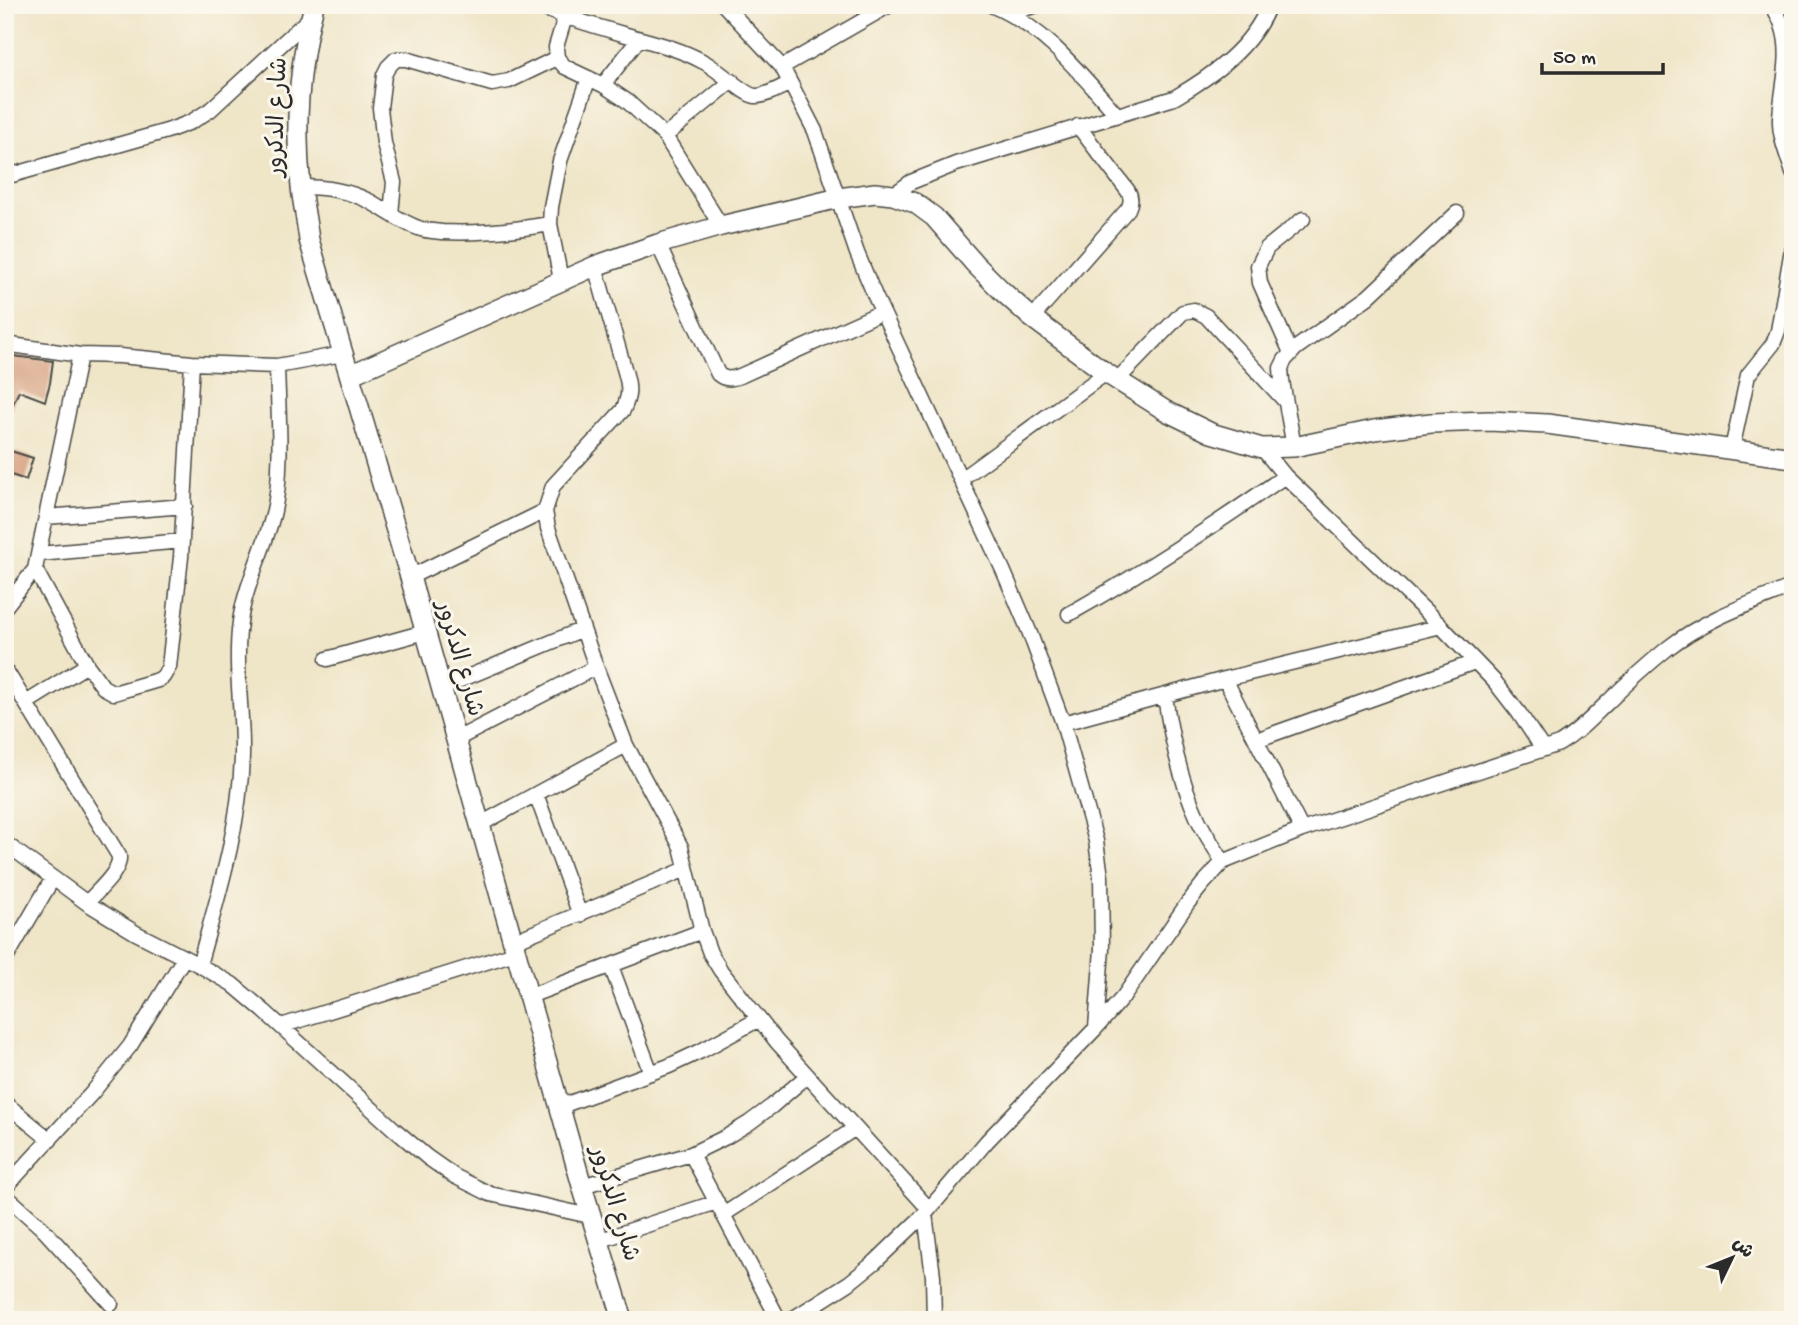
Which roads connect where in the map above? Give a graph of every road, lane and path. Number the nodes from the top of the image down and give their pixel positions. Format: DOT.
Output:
graph roads {
  1 [pos="535,5"];
  2 [pos="723,5"];
  3 [pos="890,5"];
  4 [pos="991,5"];
  5 [pos="1037,5"];
  6 [pos="1269,5"];
  7 [pos="1772,5"];
  8 [pos="312,11"];
  9 [pos="560,12"];
  10 [pos="1010,13"];
  11 [pos="639,39"];
  12 [pos="558,58"];
  13 [pos="782,68"];
  14 [pos="589,78"];
  15 [pos="732,81"];
  16 [pos="790,83"];
  17 [pos="603,85"];
  18 [pos="1117,115"];
  19 [pos="1078,126"];
  20 [pos="665,136"];
  21 [pos="1793,173"];
  22 [pos="5,177"];
  23 [pos="301,187"];
  24 [pos="893,195"];
  25 [pos="839,198"];
  26 [pos="1457,213"];
  27 [pos="391,214"];
  28 [pos="1303,219"];
  29 [pos="550,224"];
  30 [pos="721,226"];
  31 [pos="1793,243"];
  32 [pos="658,244"];
  33 [pos="595,266"];
  34 [pos="561,280"];
  35 [pos="882,312"];
  36 [pos="1032,318"];
  37 [pos="5,344"];
  38 [pos="1291,353"];
  39 [pos="343,354"];
  40 [pos="80,355"];
  41 [pos="192,363"];
  42 [pos="277,366"];
  43 [pos="349,375"];
  44 [pos="1111,377"];
  45 [pos="1286,401"];
  46 [pos="1294,447"];
  47 [pos="1262,448"];
  48 [pos="1732,449"];
  49 [pos="1793,458"];
  50 [pos="1285,476"];
  51 [pos="961,480"];
  52 [pos="185,506"];
  53 [pos="545,511"];
  54 [pos="46,517"];
  55 [pos="182,541"];
  56 [pos="37,562"];
  57 [pos="410,578"];
  58 [pos="1793,586"];
  59 [pos="5,607"];
  60 [pos="1069,614"];
  61 [pos="1441,626"];
  62 [pos="583,629"];
  63 [pos="425,632"];
  64 [pos="327,659"];
  65 [pos="1475,662"];
  66 [pos="87,665"];
  67 [pos="596,667"];
  68 [pos="5,669"];
  69 [pos="1225,679"];
  70 [pos="441,688"];
  71 [pos="1164,696"];
  72 [pos="26,703"];
  73 [pos="1063,723"];
  74 [pos="455,740"];
  75 [pos="1256,740"];
  76 [pos="626,745"];
  77 [pos="1543,749"];
  78 [pos="536,794"];
  79 [pos="479,825"];
  80 [pos="1302,830"];
  81 [pos="5,843"];
  82 [pos="1223,862"];
  83 [pos="686,869"];
  84 [pos="53,878"];
  85 [pos="86,903"];
  86 [pos="580,915"];
  87 [pos="702,931"];
  88 [pos="513,948"];
  89 [pos="184,958"];
  90 [pos="5,960"];
  91 [pos="199,965"];
  92 [pos="611,966"];
  93 [pos="527,997"];
  94 [pos="759,1019"];
  95 [pos="281,1026"];
  96 [pos="1096,1028"];
  97 [pos="651,1073"];
  98 [pos="807,1076"];
  99 [pos="5,1104"];
  100 [pos="559,1107"];
  101 [pos="855,1129"];
  102 [pos="50,1140"];
  103 [pos="691,1154"];
  104 [pos="582,1186"];
  105 [pos="5,1188"];
  106 [pos="5,1195"];
  107 [pos="720,1209"];
  108 [pos="927,1212"];
  109 [pos="590,1216"];
  110 [pos="598,1241"];
  111 [pos="111,1304"];
  112 [pos="623,1320"];
  113 [pos="779,1320"];
  114 [pos="791,1320"];
  115 [pos="934,1320"];
  1 -- 9 [label="street"];
  2 -- 13 [label="street"];
  3 -- 13 [label="street"];
  4 -- 10 [label="street"];
  5 -- 10 [label="street"];
  6 -- 18 [label="street"];
  7 -- 21 [label="street"];
  8 -- 22 [label="street"];
  8 -- 23 [label="street, شارع الدكرور"];
  9 -- 11 [label="street"];
  9 -- 12 [label="street"];
  10 -- 18 [label="street"];
  11 -- 15 [label="street"];
  11 -- 17 [label="street"];
  12 -- 14 [label="street"];
  12 -- 27 [label="street"];
  13 -- 16 [label="street"];
  14 -- 17 [label="street"];
  14 -- 29 [label="street"];
  15 -- 16 [label="street"];
  15 -- 20 [label="street"];
  16 -- 25 [label="street"];
  17 -- 20 [label="street"];
  18 -- 19 [label="street"];
  19 -- 24 [label="street"];
  19 -- 36 [label="street"];
  20 -- 30 [label="street"];
  23 -- 27 [label="street"];
  23 -- 39 [label="street, شارع الدكرور"];
  24 -- 25 [label="street"];
  24 -- 36 [label="street"];
  25 -- 30 [label="street"];
  25 -- 35 [label="street"];
  26 -- 38 [label="street"];
  27 -- 29 [label="street"];
  28 -- 38 [label="street"];
  29 -- 34 [label="street"];
  30 -- 32 [label="street"];
  31 -- 48 [label="street"];
  32 -- 33 [label="street"];
  32 -- 35 [label="street"];
  33 -- 34 [label="street"];
  33 -- 53 [label="street"];
  34 -- 43 [label="street"];
  35 -- 51 [label="street"];
  36 -- 44 [label="street"];
  37 -- 40 [label="street"];
  38 -- 45 [label="street"];
  39 -- 42 [label="street"];
  39 -- 43 [label="street, شارع الدكرور"];
  40 -- 41 [label="street"];
  40 -- 54 [label="street"];
  41 -- 42 [label="street"];
  41 -- 52 [label="street"];
  42 -- 91 [label="street"];
  43 -- 57 [label="street, شارع الدكرور"];
  44 -- 45 [label="street"];
  44 -- 47 [label="street"];
  44 -- 51 [label="street"];
  45 -- 46 [label="street"];
  46 -- 47 [label="street"];
  46 -- 48 [label="street"];
  47 -- 50 [label="street"];
  48 -- 49 [label="street"];
  50 -- 60 [label="street"];
  50 -- 61 [label="street"];
  51 -- 73 [label="street"];
  52 -- 54 [label="street"];
  52 -- 55 [label="street"];
  53 -- 57 [label="street"];
  53 -- 62 [label="street"];
  54 -- 56 [label="street"];
  55 -- 56 [label="street"];
  55 -- 66 [label="street"];
  56 -- 59 [label="street"];
  56 -- 66 [label="street"];
  57 -- 63 [label="street, شارع الدكرور"];
  58 -- 77 [label="street"];
  61 -- 65 [label="street"];
  61 -- 69 [label="street"];
  62 -- 67 [label="street"];
  62 -- 70 [label="street"];
  63 -- 64 [label="street"];
  63 -- 70 [label="street, شارع الدكرور"];
  65 -- 75 [label="street"];
  65 -- 77 [label="street"];
  66 -- 72 [label="street"];
  67 -- 74 [label="street"];
  67 -- 76 [label="street"];
  68 -- 72 [label="street"];
  69 -- 71 [label="street"];
  69 -- 75 [label="street"];
  70 -- 74 [label="street, شارع الدكرور"];
  71 -- 73 [label="street"];
  71 -- 82 [label="street"];
  72 -- 85 [label="street"];
  73 -- 96 [label="street"];
  74 -- 79 [label="street, شارع الدكرور"];
  75 -- 80 [label="street"];
  76 -- 78 [label="street"];
  76 -- 83 [label="street"];
  77 -- 80 [label="street"];
  78 -- 79 [label="street"];
  78 -- 86 [label="street"];
  79 -- 88 [label="street, شارع الدكرور"];
  80 -- 82 [label="street"];
  81 -- 84 [label="street"];
  82 -- 96 [label="street"];
  83 -- 86 [label="street"];
  83 -- 87 [label="street"];
  84 -- 85 [label="street"];
  84 -- 90 [label="street"];
  85 -- 89 [label="street"];
  86 -- 88 [label="street"];
  87 -- 92 [label="street"];
  87 -- 94 [label="street"];
  88 -- 93 [label="street, شارع الدكرور"];
  88 -- 95 [label="street"];
  89 -- 91 [label="street"];
  89 -- 102 [label="street"];
  91 -- 95 [label="street"];
  92 -- 93 [label="street"];
  92 -- 97 [label="street"];
  93 -- 100 [label="street, شارع الدكرور"];
  94 -- 97 [label="street"];
  94 -- 98 [label="street"];
  95 -- 109 [label="street"];
  96 -- 108 [label="street"];
  97 -- 100 [label="street"];
  98 -- 101 [label="street"];
  98 -- 103 [label="street"];
  99 -- 102 [label="street"];
  100 -- 104 [label="street, شارع الدكرور"];
  101 -- 107 [label="street"];
  101 -- 108 [label="street"];
  102 -- 105 [label="street"];
  103 -- 104 [label="street"];
  103 -- 107 [label="street"];
  104 -- 109 [label="street, شارع الدكرور"];
  106 -- 111 [label="street"];
  107 -- 110 [label="street"];
  107 -- 113 [label="street"];
  108 -- 114 [label="street"];
  108 -- 115 [label="street"];
  109 -- 110 [label="street, شارع الدكرور"];
  110 -- 112 [label="street, شارع الدكرور"];
}
